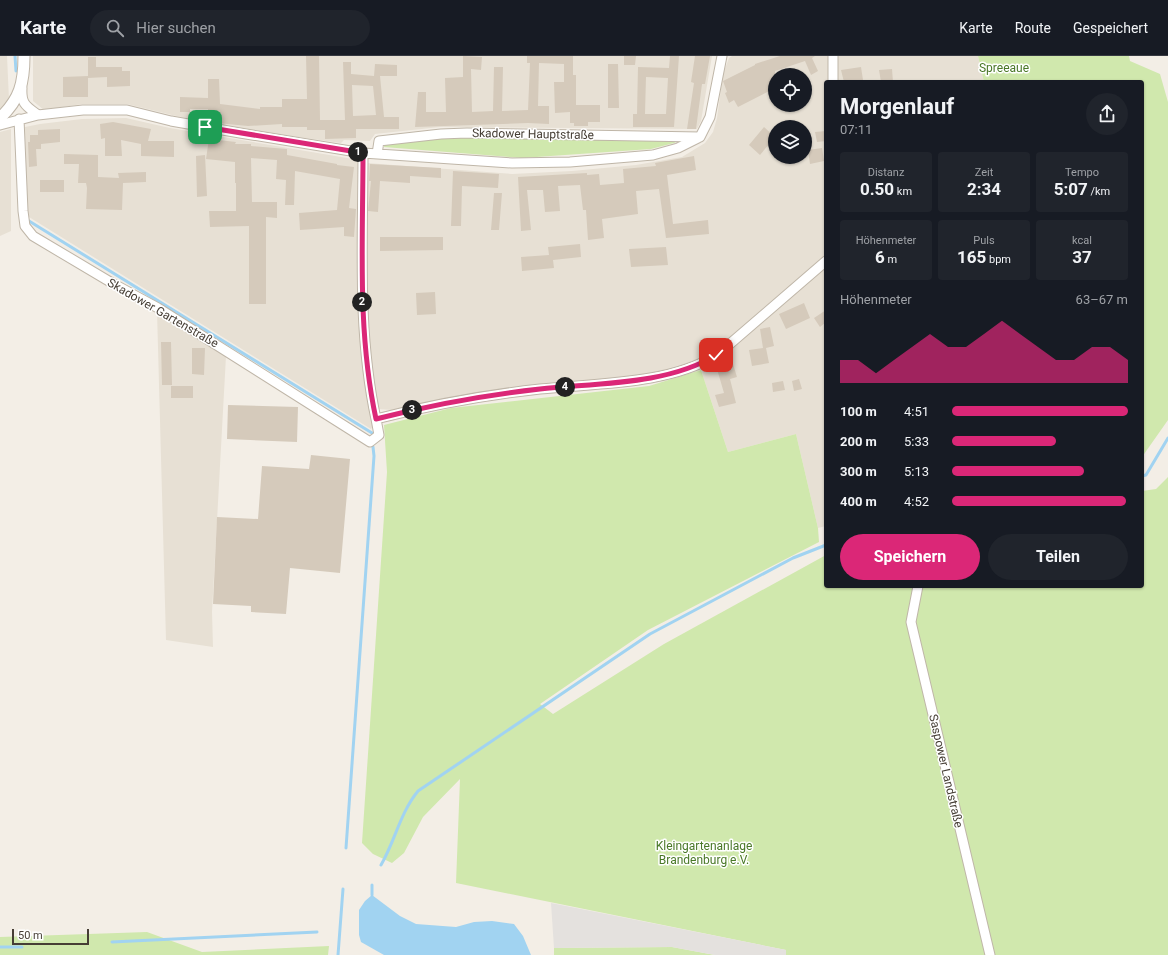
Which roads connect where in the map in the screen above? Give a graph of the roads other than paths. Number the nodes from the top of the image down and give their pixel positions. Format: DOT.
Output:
graph roads {
  1 [pos="24,56"];
  2 [pos="729,56"];
  3 [pos="833,56"];
  4 [pos="722,60"];
  5 [pos="833,80"];
  6 [pos="22,87"];
  7 [pos="38,115"];
  8 [pos="0,118"];
  9 [pos="19,119"];
  10 [pos="0,125"];
  11 [pos="700,137"];
  12 [pos="363,153"];
  13 [pos="377,154"];
  14 [pos="824,263"];
  15 [pos="376,419"];
  16 [pos="918,588"];
  17 [pos="990,955"];
  1 -- 6 [label="street"];
  2 -- 4 [label="street"];
  3 -- 5 [label="street"];
  4 -- 11 [label="street"];
  6 -- 7 [label="street"];
  6 -- 8 [label="street"];
  7 -- 9 [label="street, Skadower Hauptstraße"];
  7 -- 12 [label="street, Skadower Hauptstraße"];
  9 -- 10 [label="street, Skadower Hauptstraße"];
  9 -- 15 [label="street, Skadower Gartenstraße"];
  11 -- 13 [label="street, Skadower Hauptstraße"];
  11 -- 13 [label="street, Skadower Hauptstraße"];
  12 -- 13 [label="street, Skadower Hauptstraße"];
  12 -- 15 [label="street, Skadower Gartenstraße"];
  14 -- 15 [label="street"];
  16 -- 17 [label="street, Saspower Landstraße"];
}
